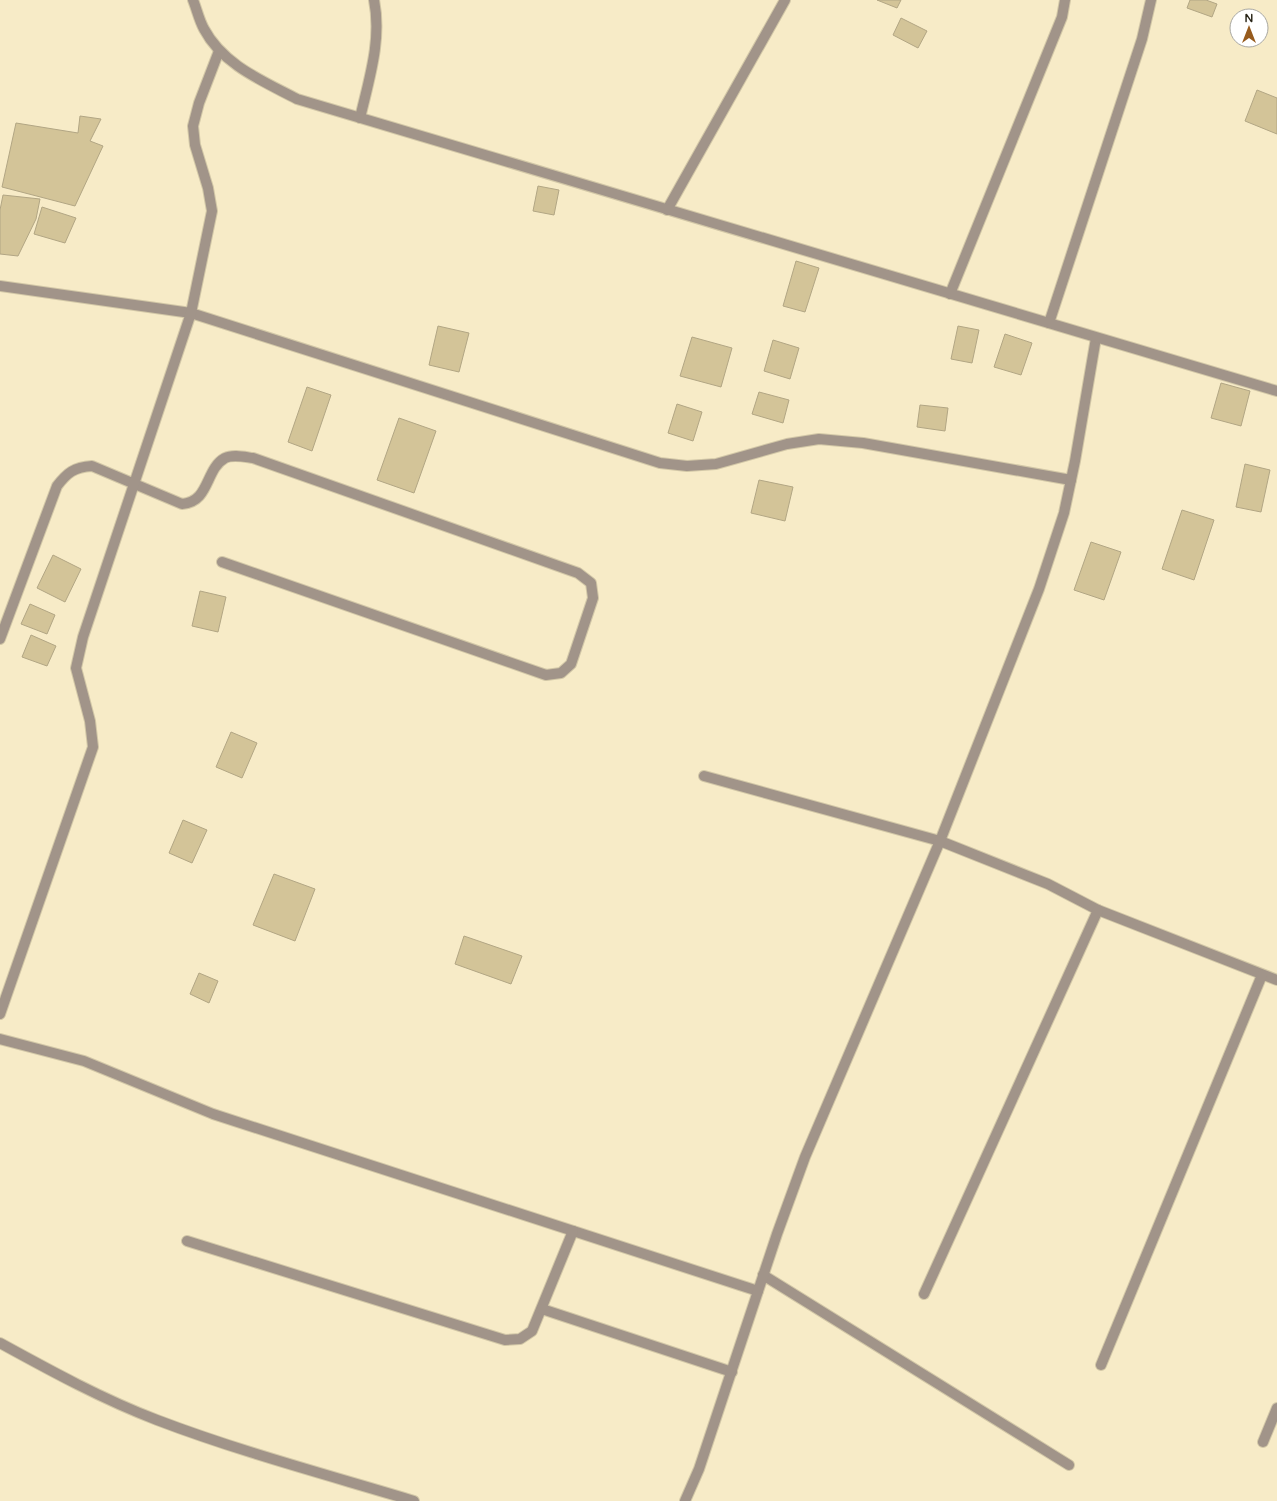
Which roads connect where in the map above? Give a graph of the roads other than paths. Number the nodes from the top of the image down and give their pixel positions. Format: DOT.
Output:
graph roads {
  1 [pos="193,0"];
  2 [pos="374,0"];
  3 [pos="786,0"];
  4 [pos="1065,0"];
  5 [pos="1152,0"];
  6 [pos="219,50"];
  7 [pos="360,118"];
  8 [pos="667,210"];
  9 [pos="0,286"];
  10 [pos="950,294"];
  11 [pos="191,313"];
  12 [pos="1049,323"];
  13 [pos="1096,338"];
  14 [pos="1277,391"];
  15 [pos="1071,480"];
  16 [pos="134,483"];
  17 [pos="222,562"];
  18 [pos="0,639"];
  19 [pos="704,776"];
  20 [pos="940,841"];
  21 [pos="1098,910"];
  22 [pos="1262,974"];
  23 [pos="1277,980"];
  24 [pos="0,1014"];
  25 [pos="0,1039"];
  26 [pos="573,1231"];
  27 [pos="187,1241"];
  28 [pos="763,1275"];
  29 [pos="758,1290"];
  30 [pos="924,1294"];
  31 [pos="542,1309"];
  32 [pos="0,1343"];
  33 [pos="1100,1365"];
  34 [pos="732,1372"];
  35 [pos="1277,1408"];
  36 [pos="1263,1442"];
  37 [pos="1069,1465"];
  38 [pos="414,1501"];
  39 [pos="685,1501"];
  1 -- 6 [label="street"];
  2 -- 7 [label="street"];
  3 -- 8 [label="street"];
  4 -- 10 [label="street"];
  5 -- 12 [label="street"];
  6 -- 7 [label="street"];
  6 -- 11 [label="street"];
  7 -- 8 [label="street"];
  8 -- 10 [label="street"];
  9 -- 11 [label="street"];
  10 -- 12 [label="street"];
  11 -- 15 [label="street"];
  11 -- 16 [label="street"];
  12 -- 13 [label="street"];
  13 -- 14 [label="street"];
  13 -- 15 [label="street"];
  15 -- 20 [label="street"];
  16 -- 17 [label="street"];
  16 -- 18 [label="street"];
  16 -- 24 [label="street"];
  19 -- 20 [label="street"];
  20 -- 21 [label="street"];
  20 -- 28 [label="street"];
  21 -- 22 [label="street"];
  21 -- 30 [label="street"];
  22 -- 23 [label="street"];
  22 -- 33 [label="street"];
  25 -- 26 [label="street"];
  26 -- 29 [label="street"];
  26 -- 31 [label="street"];
  27 -- 31 [label="street"];
  28 -- 29 [label="street"];
  28 -- 37 [label="street"];
  29 -- 34 [label="street"];
  31 -- 34 [label="street"];
  32 -- 38 [label="street"];
  34 -- 39 [label="street"];
  35 -- 36 [label="street"];
}
